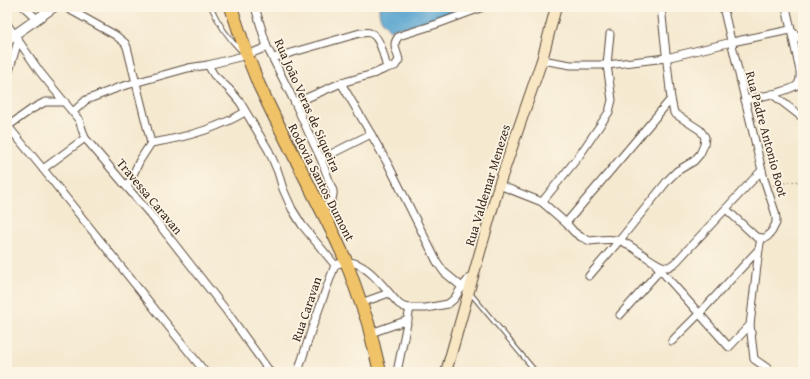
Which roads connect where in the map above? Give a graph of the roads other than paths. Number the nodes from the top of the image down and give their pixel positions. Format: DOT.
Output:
graph roads {
  1 [pos="24,7"];
  2 [pos="54,7"];
  3 [pos="65,7"];
  4 [pos="211,7"];
  5 [pos="231,7"];
  6 [pos="255,7"];
  7 [pos="483,7"];
  8 [pos="556,7"];
  9 [pos="661,7"];
  10 [pos="723,7"];
  11 [pos="786,7"];
  12 [pos="37,19"];
  13 [pos="7,24"];
  14 [pos="790,30"];
  15 [pos="610,34"];
  16 [pos="13,39"];
  17 [pos="802,39"];
  18 [pos="732,42"];
  19 [pos="267,47"];
  20 [pos="247,55"];
  21 [pos="272,58"];
  22 [pos="666,58"];
  23 [pos="542,60"];
  24 [pos="208,65"];
  25 [pos="607,65"];
  26 [pos="387,68"];
  27 [pos="7,78"];
  28 [pos="136,83"];
  29 [pos="340,83"];
  30 [pos="772,94"];
  31 [pos="671,99"];
  32 [pos="745,100"];
  33 [pos="65,102"];
  34 [pos="295,103"];
  35 [pos="73,112"];
  36 [pos="245,112"];
  37 [pos="803,118"];
  38 [pos="7,126"];
  39 [pos="371,134"];
  40 [pos="85,138"];
  41 [pos="151,143"];
  42 [pos="321,159"];
  43 [pos="44,169"];
  44 [pos="762,170"];
  45 [pos="499,185"];
  46 [pos="127,186"];
  47 [pos="542,202"];
  48 [pos="726,209"];
  49 [pos="322,210"];
  50 [pos="566,222"];
  51 [pos="761,238"];
  52 [pos="619,241"];
  53 [pos="759,249"];
  54 [pos="652,260"];
  55 [pos="346,262"];
  56 [pos="335,265"];
  57 [pos="660,270"];
  58 [pos="589,276"];
  59 [pos="465,289"];
  60 [pos="389,293"];
  61 [pos="361,303"];
  62 [pos="410,308"];
  63 [pos="699,314"];
  64 [pos="620,315"];
  65 [pos="408,320"];
  66 [pos="750,325"];
  67 [pos="371,333"];
  68 [pos="672,341"];
  69 [pos="767,368"];
  70 [pos="205,372"];
  71 [pos="270,372"];
  72 [pos="298,372"];
  73 [pos="380,372"];
  74 [pos="397,372"];
  75 [pos="446,372"];
  76 [pos="536,372"];
  1 -- 12 [label="street"];
  2 -- 12 [label="street"];
  3 -- 28 [label="street"];
  4 -- 20 [label="lane"];
  5 -- 20 [label="highway, Rodovia Santos Dumont"];
  6 -- 19 [label="street, Rua João Veras de Siqueira"];
  7 -- 26 [label="street"];
  8 -- 23 [label="main road, Rua Valdemar Menezes"];
  9 -- 22 [label="street"];
  10 -- 18 [label="street, Rua Padre Antonio Boot"];
  11 -- 14 [label="street"];
  12 -- 16 [label="street"];
  13 -- 16 [label="street, Travessa Caravan"];
  14 -- 17 [label="street"];
  14 -- 18 [label="street"];
  14 -- 30 [label="street"];
  15 -- 25 [label="street"];
  16 -- 27 [label="street"];
  16 -- 33 [label="street, Travessa Caravan"];
  18 -- 22 [label="street"];
  18 -- 32 [label="street, Rua Padre Antonio Boot"];
  19 -- 20 [label="street"];
  19 -- 21 [label="street, Rua João Veras de Siqueira"];
  20 -- 24 [label="street"];
  20 -- 49 [label="highway, Rodovia Santos Dumont"];
  21 -- 26 [label="street"];
  21 -- 34 [label="street, Rua João Veras de Siqueira"];
  22 -- 25 [label="street"];
  22 -- 31 [label="street"];
  23 -- 25 [label="street"];
  23 -- 45 [label="main road, Rua Valdemar Menezes"];
  24 -- 28 [label="street"];
  24 -- 36 [label="street"];
  25 -- 47 [label="street"];
  26 -- 29 [label="street"];
  28 -- 35 [label="street"];
  28 -- 41 [label="street"];
  29 -- 34 [label="street"];
  29 -- 39 [label="street"];
  30 -- 32 [label="street"];
  30 -- 37 [label="street"];
  31 -- 50 [label="street"];
  31 -- 52 [label="street"];
  32 -- 44 [label="street, Rua Padre Antonio Boot"];
  33 -- 35 [label="street, Travessa Caravan"];
  33 -- 38 [label="street"];
  34 -- 42 [label="street, Rua João Veras de Siqueira"];
  35 -- 40 [label="street, Travessa Caravan"];
  36 -- 41 [label="street"];
  36 -- 56 [label="street"];
  38 -- 43 [label="street"];
  39 -- 42 [label="street"];
  39 -- 59 [label="street"];
  40 -- 43 [label="street"];
  40 -- 46 [label="street, Travessa Caravan"];
  41 -- 46 [label="street"];
  42 -- 49 [label="street, Rua João Veras de Siqueira"];
  43 -- 70 [label="street"];
  44 -- 48 [label="street"];
  44 -- 51 [label="street, Rua Padre Antonio Boot"];
  45 -- 47 [label="street"];
  45 -- 59 [label="main road, Rua Valdemar Menezes"];
  46 -- 71 [label="street, Travessa Caravan"];
  47 -- 50 [label="street"];
  48 -- 51 [label="street"];
  48 -- 54 [label="street"];
  49 -- 55 [label="highway, Rodovia Santos Dumont"];
  50 -- 52 [label="street"];
  51 -- 53 [label="street"];
  52 -- 54 [label="street"];
  52 -- 58 [label="street"];
  53 -- 63 [label="street"];
  53 -- 66 [label="street"];
  54 -- 57 [label="street"];
  55 -- 56 [label="street, Rua Caravan"];
  55 -- 60 [label="street"];
  55 -- 61 [label="highway, Rodovia Santos Dumont"];
  56 -- 72 [label="street, Rua Caravan"];
  57 -- 63 [label="street"];
  57 -- 64 [label="street"];
  59 -- 62 [label="street"];
  59 -- 75 [label="main road, Rua Valdemar Menezes"];
  59 -- 76 [label="lane"];
  60 -- 61 [label="street"];
  60 -- 62 [label="street"];
  61 -- 67 [label="highway, Rodovia Santos Dumont"];
  62 -- 65 [label="street"];
  63 -- 66 [label="street"];
  63 -- 68 [label="street"];
  65 -- 67 [label="street"];
  65 -- 74 [label="street"];
  66 -- 69 [label="street"];
  67 -- 73 [label="highway, Rodovia Santos Dumont"];
}
